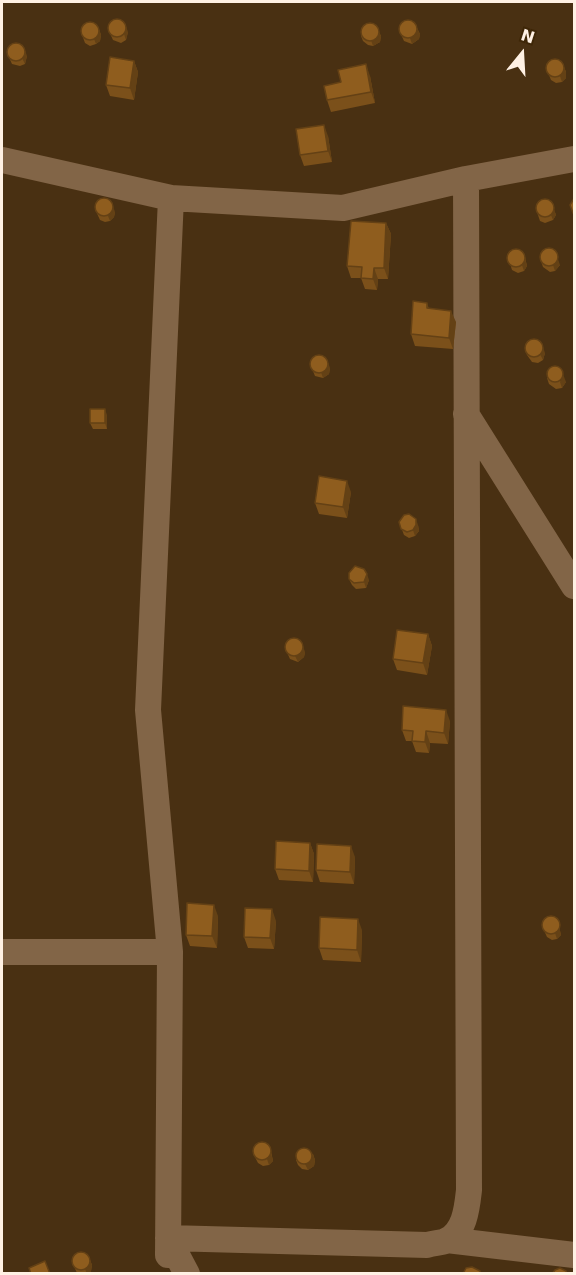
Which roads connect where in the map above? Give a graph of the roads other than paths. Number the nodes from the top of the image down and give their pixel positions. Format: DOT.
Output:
graph roads {
  1 [pos="574,159"];
  2 [pos="2,160"];
  3 [pos="466,179"];
  4 [pos="171,198"];
  5 [pos="466,414"];
  6 [pos="574,586"];
  7 [pos="2,952"];
  8 [pos="170,952"];
  9 [pos="168,1238"];
  10 [pos="447,1240"];
  11 [pos="574,1255"];
  12 [pos="168,1274"];
  13 [pos="187,1274"];
  1 -- 3 [label="street"];
  2 -- 4 [label="street"];
  3 -- 4 [label="street"];
  3 -- 5 [label="street"];
  4 -- 8 [label="street"];
  5 -- 6 [label="street"];
  5 -- 10 [label="street"];
  7 -- 8 [label="street"];
  8 -- 9 [label="street"];
  9 -- 10 [label="street"];
  9 -- 12 [label="street"];
  9 -- 13 [label="street"];
  10 -- 11 [label="street"];
}
